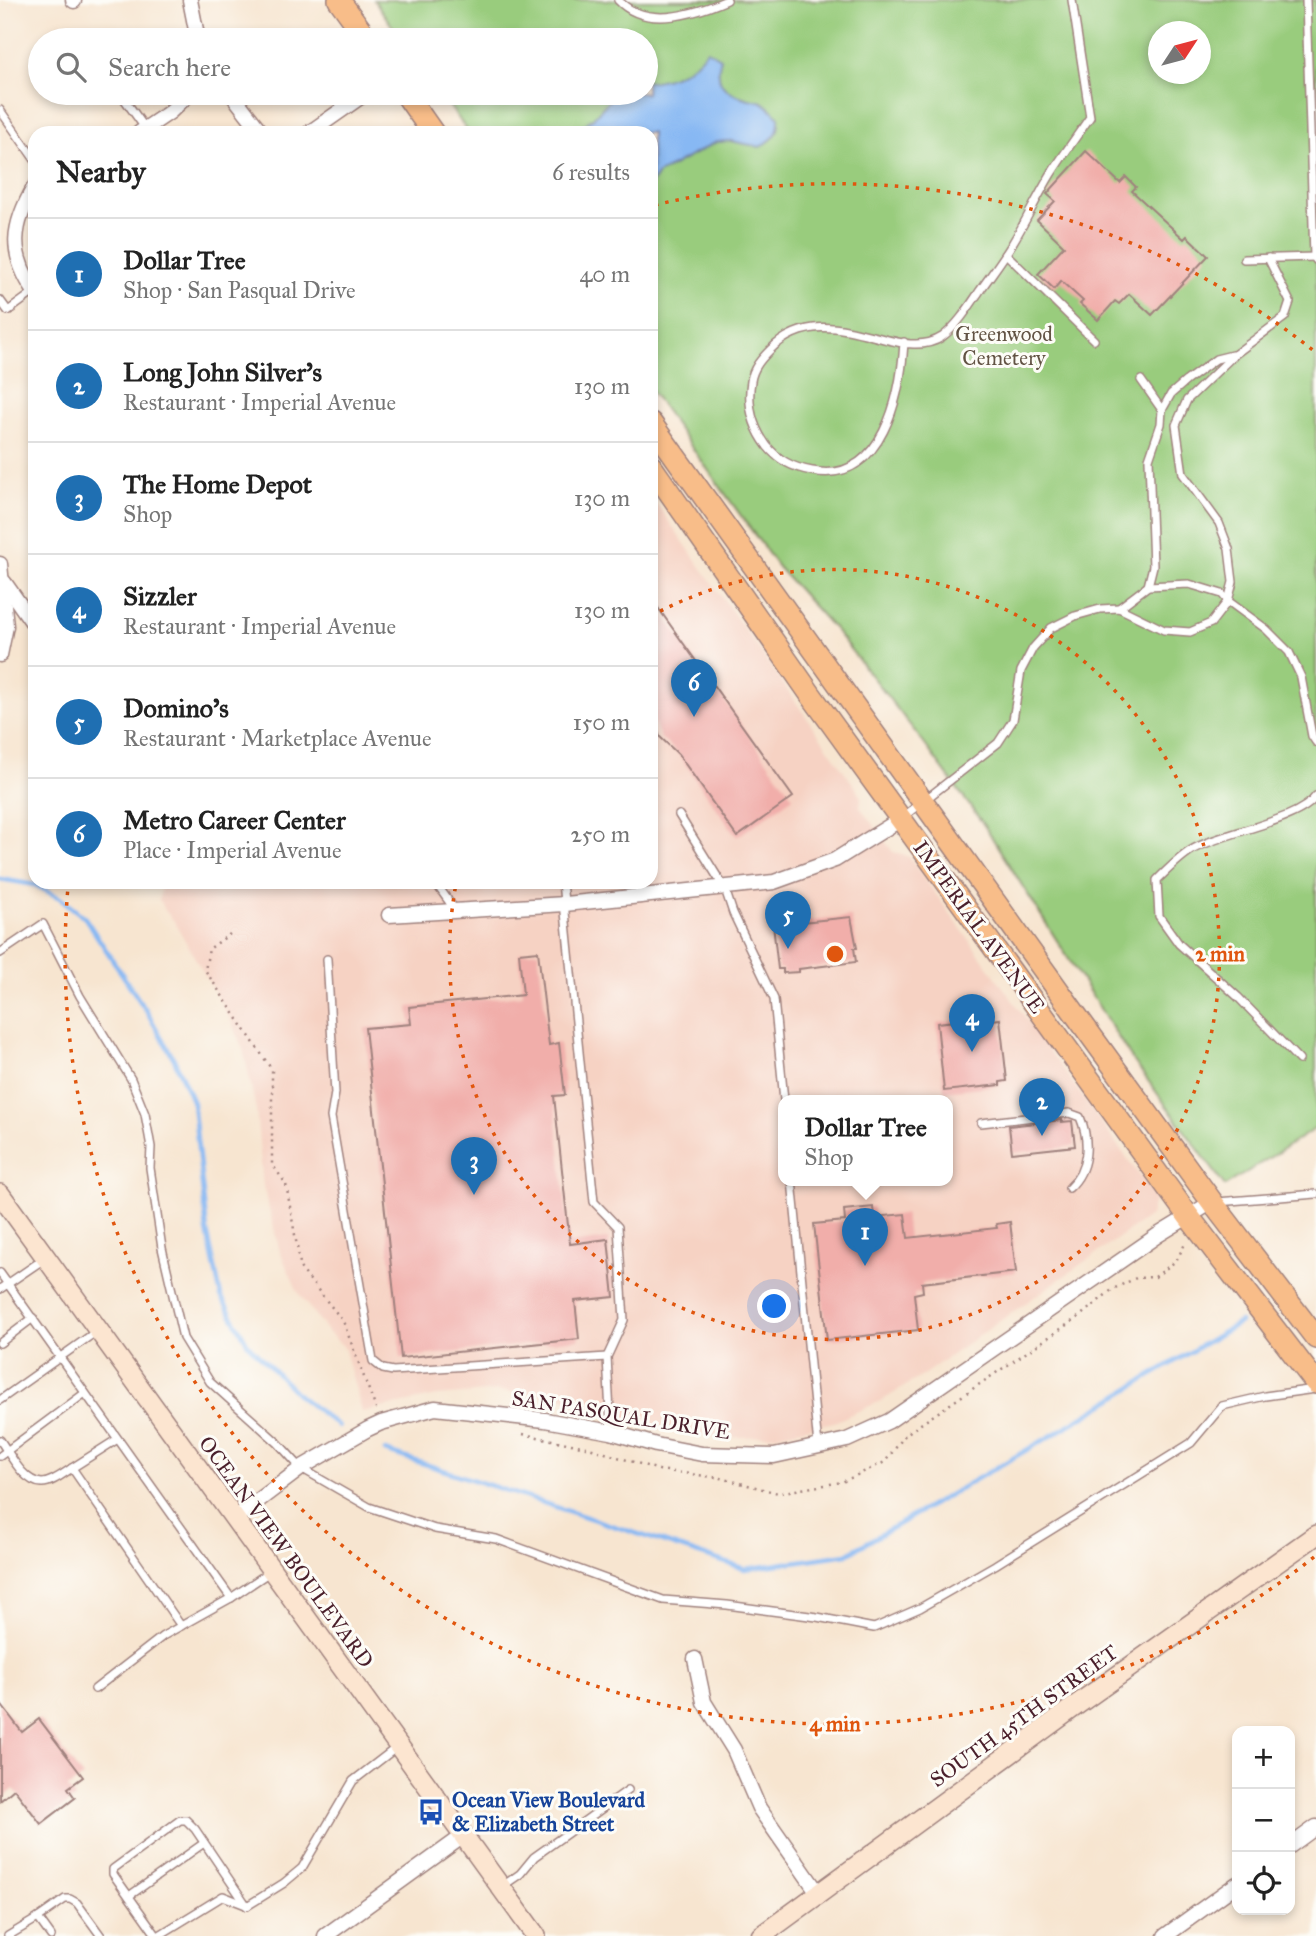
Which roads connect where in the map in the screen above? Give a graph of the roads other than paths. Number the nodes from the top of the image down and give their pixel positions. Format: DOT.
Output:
graph roads {
  1 [pos="190,0"];
  2 [pos="339,0"];
  3 [pos="618,0"];
  4 [pos="727,0"];
  5 [pos="1072,0"];
  6 [pos="1306,0"];
  7 [pos="196,28"];
  8 [pos="359,28"];
  9 [pos="127,105"];
  10 [pos="177,105"];
  11 [pos="240,105"];
  12 [pos="349,105"];
  13 [pos="413,105"];
  14 [pos="0,110"];
  15 [pos="139,126"];
  16 [pos="149,126"];
  17 [pos="257,126"];
  18 [pos="319,126"];
  19 [pos="428,126"];
  20 [pos="28,150"];
  21 [pos="28,200"];
  22 [pos="1006,254"];
  23 [pos="1268,258"];
  24 [pos="1315,258"];
  25 [pos="1244,259"];
  26 [pos="28,282"];
  27 [pos="28,297"];
  28 [pos="0,300"];
  29 [pos="1094,340"];
  30 [pos="904,342"];
  31 [pos="1234,355"];
  32 [pos="1141,380"];
  33 [pos="1162,410"];
  34 [pos="658,433"];
  35 [pos="658,476"];
  36 [pos="0,564"];
  37 [pos="3,581"];
  38 [pos="1148,586"];
  39 [pos="1228,601"];
  40 [pos="1119,608"];
  41 [pos="28,616"];
  42 [pos="0,655"];
  43 [pos="1316,742"];
  44 [pos="1316,796"];
  45 [pos="923,802"];
  46 [pos="679,815"];
  47 [pos="901,819"];
  48 [pos="725,888"];
  49 [pos="440,889"];
  50 [pos="563,889"];
  51 [pos="565,904"];
  52 [pos="455,910"];
  53 [pos="390,915"];
  54 [pos="0,953"];
  55 [pos="327,959"];
  56 [pos="1299,1060"];
  57 [pos="784,1095"];
  58 [pos="981,1123"];
  59 [pos="793,1186"];
  60 [pos="1069,1188"];
  61 [pos="0,1194"];
  62 [pos="1316,1194"];
  63 [pos="1213,1202"];
  64 [pos="1189,1217"];
  65 [pos="45,1258"];
  66 [pos="0,1273"];
  67 [pos="8,1284"];
  68 [pos="0,1289"];
  69 [pos="33,1318"];
  70 [pos="97,1331"];
  71 [pos="1316,1338"];
  72 [pos="0,1343"];
  73 [pos="61,1356"];
  74 [pos="607,1357"];
  75 [pos="1316,1382"];
  76 [pos="1316,1389"];
  77 [pos="85,1393"];
  78 [pos="0,1400"];
  79 [pos="611,1432"];
  80 [pos="0,1440"];
  81 [pos="117,1440"];
  82 [pos="818,1446"];
  83 [pos="7,1451"];
  84 [pos="0,1456"];
  85 [pos="72,1468"];
  86 [pos="301,1468"];
  87 [pos="234,1519"];
  88 [pos="1316,1535"];
  89 [pos="271,1570"];
  90 [pos="231,1598"];
  91 [pos="181,1626"];
  92 [pos="695,1659"];
  93 [pos="94,1689"];
  94 [pos="398,1746"];
  95 [pos="628,1790"];
  96 [pos="1316,1827"];
  97 [pos="463,1836"];
  98 [pos="1295,1842"];
  99 [pos="204,1843"];
  100 [pos="500,1887"];
  101 [pos="1232,1888"];
  102 [pos="819,1894"];
  103 [pos="129,1896"];
  104 [pos="247,1906"];
  105 [pos="38,1918"];
  106 [pos="8,1936"];
  107 [pos="51,1936"];
  108 [pos="101,1936"];
  109 [pos="157,1936"];
  110 [pos="325,1936"];
  111 [pos="536,1936"];
  112 [pos="761,1936"];
  113 [pos="1165,1936"];
  1 -- 7 [label="street"];
  2 -- 8 [label="main road"];
  3 -- 4 [label="lane"];
  5 -- 22 [label="lane"];
  6 -- 24 [label="lane"];
  9 -- 15 [label="lane"];
  10 -- 16 [label="street"];
  11 -- 17 [label="street"];
  12 -- 18 [label="street"];
  13 -- 19 [label="main road"];
  14 -- 20 [label="lane"];
  21 -- 26 [label="street"];
  22 -- 29 [label="lane"];
  22 -- 30 [label="lane"];
  23 -- 24 [label="lane"];
  23 -- 25 [label="lane"];
  23 -- 31 [label="lane"];
  27 -- 28 [label="lane"];
  30 -- 30 [label="lane"];
  31 -- 33 [label="lane"];
  31 -- 39 [label="lane"];
  32 -- 33 [label="lane"];
  33 -- 38 [label="lane"];
  34 -- 45 [label="main road, IMPERIAL AVENUE"];
  35 -- 47 [label="main road, IMPERIAL AVENUE"];
  36 -- 37 [label="street"];
  37 -- 41 [label="street"];
  37 -- 42 [label="street"];
  38 -- 39 [label="lane"];
  38 -- 40 [label="lane"];
  39 -- 40 [label="lane"];
  39 -- 43 [label="lane"];
  40 -- 45 [label="lane"];
  44 -- 56 [label="lane"];
  45 -- 47 [label="lane"];
  45 -- 63 [label="main road, IMPERIAL AVENUE"];
  46 -- 48 [label="lane"];
  47 -- 48 [label="street"];
  47 -- 64 [label="main road, IMPERIAL AVENUE"];
  48 -- 51 [label="street"];
  48 -- 57 [label="lane"];
  49 -- 52 [label="lane"];
  50 -- 51 [label="lane"];
  51 -- 52 [label="street"];
  51 -- 74 [label="lane"];
  52 -- 53 [label="street"];
  54 -- 86 [label="lane"];
  55 -- 74 [label="lane"];
  58 -- 60 [label="lane"];
  59 -- 82 [label="lane"];
  61 -- 65 [label="main road, OCEAN VIEW BOULEVARD"];
  62 -- 63 [label="lane"];
  63 -- 64 [label="street, SAN PASQUAL DRIVE"];
  63 -- 71 [label="main road, IMPERIAL AVENUE"];
  64 -- 75 [label="main road, IMPERIAL AVENUE"];
  64 -- 82 [label="street, SAN PASQUAL DRIVE"];
  65 -- 67 [label="lane"];
  65 -- 70 [label="main road, OCEAN VIEW BOULEVARD"];
  66 -- 67 [label="lane"];
  67 -- 68 [label="lane"];
  67 -- 69 [label="lane"];
  69 -- 72 [label="lane"];
  69 -- 73 [label="lane"];
  70 -- 73 [label="lane"];
  70 -- 87 [label="main road, OCEAN VIEW BOULEVARD"];
  73 -- 77 [label="lane"];
  73 -- 78 [label="lane"];
  74 -- 79 [label="lane"];
  76 -- 86 [label="lane"];
  77 -- 81 [label="lane"];
  77 -- 83 [label="lane"];
  79 -- 82 [label="street, SAN PASQUAL DRIVE"];
  79 -- 86 [label="street, SAN PASQUAL DRIVE"];
  80 -- 83 [label="lane"];
  81 -- 85 [label="lane"];
  81 -- 90 [label="lane"];
  83 -- 84 [label="lane"];
  83 -- 85 [label="lane"];
  85 -- 91 [label="lane"];
  86 -- 87 [label="street, SAN PASQUAL DRIVE"];
  87 -- 89 [label="main road, OCEAN VIEW BOULEVARD"];
  88 -- 102 [label="main road, SOUTH 45TH STREET"];
  89 -- 90 [label="lane"];
  89 -- 94 [label="main road, OCEAN VIEW BOULEVARD"];
  90 -- 91 [label="lane"];
  91 -- 93 [label="lane"];
  92 -- 102 [label="street"];
  94 -- 97 [label="main road, OCEAN VIEW BOULEVARD"];
  94 -- 104 [label="lane"];
  95 -- 100 [label="lane"];
  96 -- 98 [label="street"];
  97 -- 100 [label="main road, OCEAN VIEW BOULEVARD"];
  97 -- 110 [label="street"];
  99 -- 103 [label="lane"];
  99 -- 103 [label="lane"];
  99 -- 104 [label="lane"];
  100 -- 111 [label="main road, OCEAN VIEW BOULEVARD"];
  101 -- 113 [label="street"];
  102 -- 112 [label="main road, SOUTH 45TH STREET"];
  103 -- 109 [label="lane"];
  104 -- 109 [label="lane"];
  105 -- 106 [label="lane"];
  105 -- 107 [label="lane"];
  105 -- 108 [label="lane"];
}
